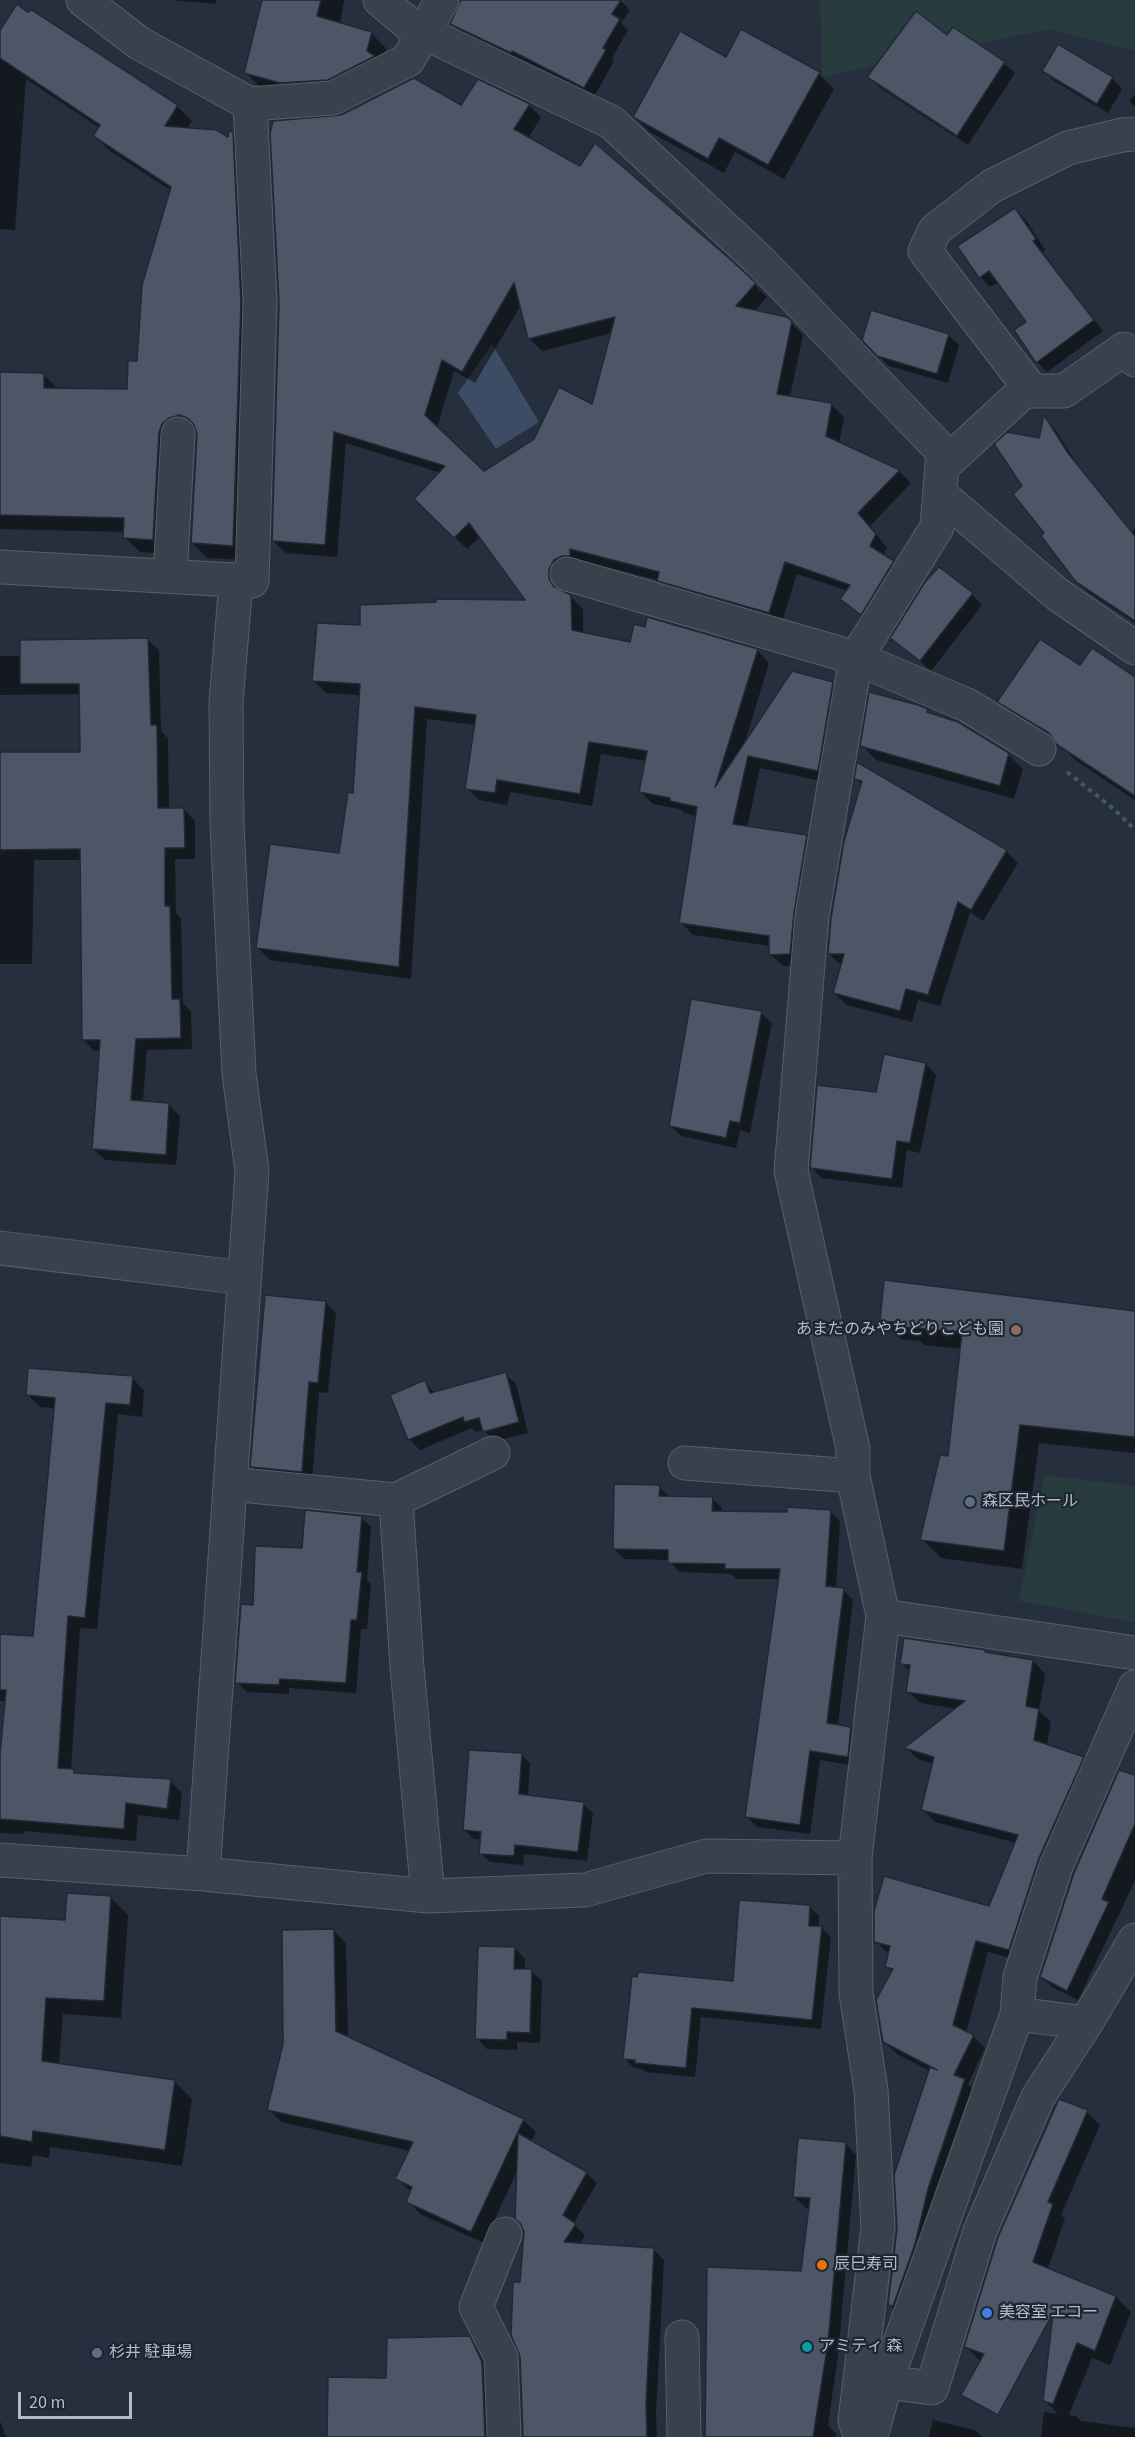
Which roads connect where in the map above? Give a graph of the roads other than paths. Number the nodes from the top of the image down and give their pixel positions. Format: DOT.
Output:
graph roads {
  1 [pos="83,0"];
  2 [pos="380,0"];
  3 [pos="442,0"];
  4 [pos="423,32"];
  5 [pos="250,104"];
  6 [pos="1135,134"];
  7 [pos="1135,360"];
  8 [pos="1032,391"];
  9 [pos="178,434"];
  10 [pos="941,481"];
  11 [pos="0,567"];
  12 [pos="567,574"];
  13 [pos="170,576"];
  14 [pos="236,582"];
  15 [pos="1135,648"];
  16 [pos="856,658"];
  17 [pos="1039,749"];
  18 [pos="0,1248"];
  19 [pos="244,1278"];
  20 [pos="493,1453"];
  21 [pos="685,1463"];
  22 [pos="853,1476"];
  23 [pos="230,1484"];
  24 [pos="396,1500"];
  25 [pos="883,1616"];
  26 [pos="1135,1653"];
  27 [pos="1135,1687"];
  28 [pos="855,1858"];
  29 [pos="0,1860"];
  30 [pos="203,1874"];
  31 [pos="429,1896"];
  32 [pos="1135,1940"];
  33 [pos="1017,2014"];
  34 [pos="1086,2023"];
  35 [pos="505,2234"];
  36 [pos="682,2337"];
  37 [pos="886,2382"];
  38 [pos="504,2437"];
  39 [pos="684,2437"];
  40 [pos="861,2437"];
  41 [pos="871,2437"];
  1 -- 5 [label="street"];
  2 -- 4 [label="street"];
  3 -- 4 [label="street"];
  4 -- 5 [label="street"];
  4 -- 10 [label="street"];
  5 -- 14 [label="street"];
  6 -- 8 [label="street"];
  7 -- 8 [label="street"];
  8 -- 10 [label="street"];
  9 -- 13 [label="street"];
  10 -- 15 [label="street"];
  10 -- 16 [label="street"];
  11 -- 13 [label="street"];
  12 -- 16 [label="street"];
  13 -- 14 [label="street"];
  14 -- 19 [label="street"];
  16 -- 17 [label="street"];
  16 -- 22 [label="street"];
  18 -- 19 [label="street"];
  19 -- 23 [label="street"];
  20 -- 24 [label="street"];
  21 -- 22 [label="street"];
  22 -- 25 [label="street"];
  23 -- 24 [label="street"];
  23 -- 30 [label="street"];
  24 -- 31 [label="street"];
  25 -- 26 [label="street"];
  25 -- 28 [label="street"];
  27 -- 33 [label="street"];
  28 -- 31 [label="street"];
  28 -- 40 [label="street"];
  29 -- 30 [label="street"];
  30 -- 31 [label="street"];
  32 -- 34 [label="street"];
  33 -- 34 [label="street"];
  33 -- 37 [label="street"];
  34 -- 37 [label="street"];
  35 -- 38 [label="street"];
  36 -- 39 [label="street"];
  37 -- 41 [label="street"];
}
